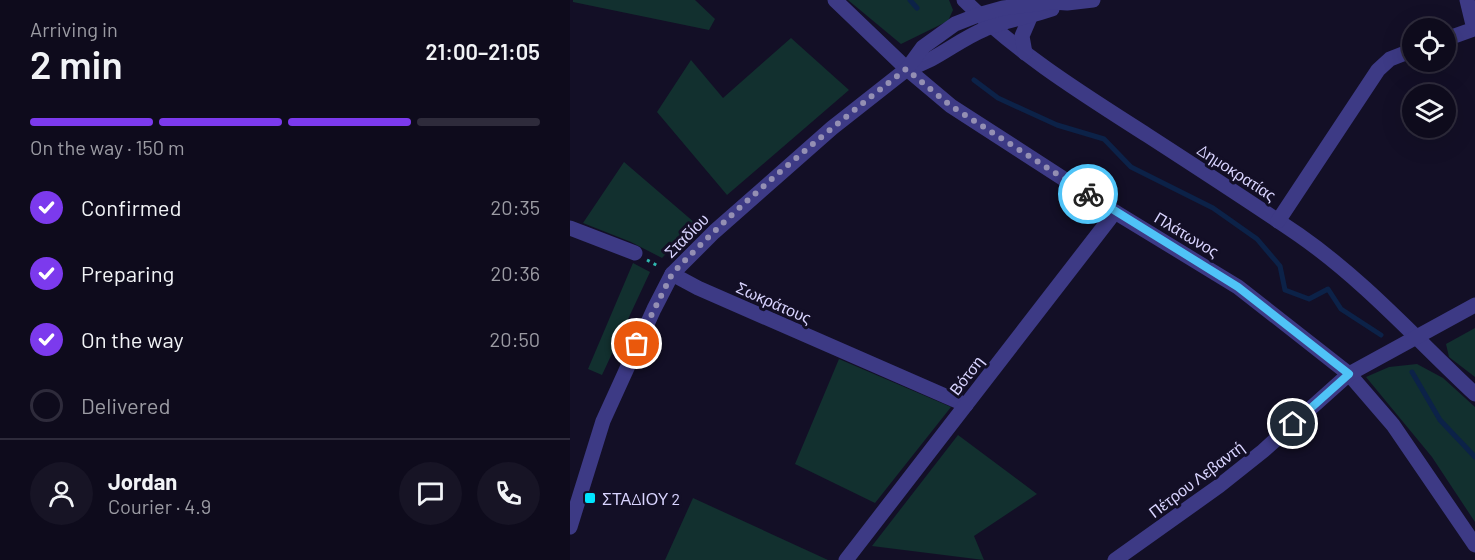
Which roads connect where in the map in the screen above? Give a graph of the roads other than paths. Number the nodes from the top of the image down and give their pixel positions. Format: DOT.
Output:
graph roads {
  1 [pos="836,0"];
  2 [pos="964,0"];
  3 [pos="1093,0"];
  4 [pos="1467,0"];
  5 [pos="1067,3"];
  6 [pos="978,15"];
  7 [pos="1031,15"];
  8 [pos="991,26"];
  9 [pos="1456,35"];
  10 [pos="1025,53"];
  11 [pos="1402,54"];
  12 [pos="906,69"];
  13 [pos="1115,212"];
  14 [pos="1278,221"];
  15 [pos="570,228"];
  16 [pos="635,253"];
  17 [pos="672,274"];
  18 [pos="1475,305"];
  19 [pos="1417,338"];
  20 [pos="1349,374"];
  21 [pos="1475,394"];
  22 [pos="966,405"];
  23 [pos="570,527"];
  24 [pos="1475,545"];
  25 [pos="846,560"];
  26 [pos="1115,560"];
  1 -- 12 [label="street, Πλάτωνος"];
  2 -- 6 [label="street, Δημοκρατίας"];
  3 -- 5 [label="street, Σταδίου"];
  4 -- 9 [label="street"];
  5 -- 6 [label="street, Σταδίου"];
  5 -- 7 [label="street, Σταδίου"];
  6 -- 8 [label="street, Δημοκρατίας"];
  6 -- 12 [label="street, Σταδίου"];
  7 -- 8 [label="street, Σταδίου"];
  7 -- 10 [label="street"];
  8 -- 10 [label="street, Δημοκρατίας"];
  8 -- 12 [label="street, Σταδίου"];
  10 -- 14 [label="street, Δημοκρατίας"];
  11 -- 14 [label="street"];
  12 -- 13 [label="street, Πλάτωνος"];
  12 -- 17 [label="street, Σταδίου"];
  13 -- 20 [label="street, Πλάτωνος"];
  13 -- 22 [label="street, Βότση"];
  14 -- 19 [label="street, Δημοκρατίας"];
  15 -- 16 [label="street"];
  17 -- 22 [label="street, Σωκράτους"];
  17 -- 23 [label="street, Σταδίου"];
  18 -- 19 [label="street, Πέτρου Λεβαντή"];
  19 -- 20 [label="street, Πέτρου Λεβαντή"];
  19 -- 21 [label="street, Δημοκρατίας"];
  20 -- 24 [label="street, Πλάτωνος"];
  20 -- 26 [label="street, Πέτρου Λεβαντή"];
  22 -- 25 [label="street, Βότση"];
}
